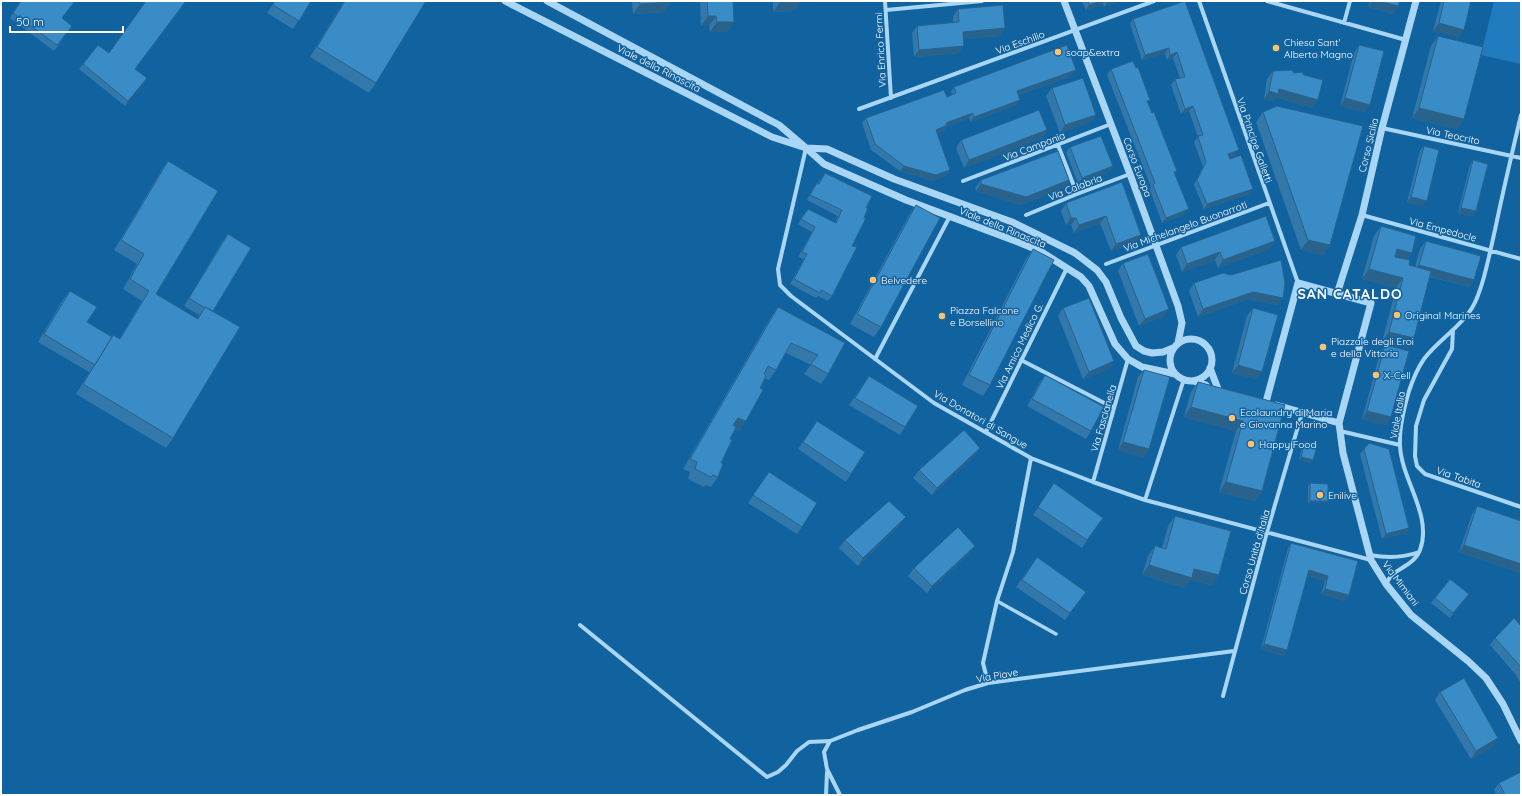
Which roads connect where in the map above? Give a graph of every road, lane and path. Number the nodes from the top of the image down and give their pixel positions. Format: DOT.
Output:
graph roads {
  1 [pos="505,1"];
  2 [pos="547,1"];
  3 [pos="885,1"];
  4 [pos="982,1"];
  5 [pos="1064,1"];
  6 [pos="1154,1"];
  7 [pos="1199,1"];
  8 [pos="1267,1"];
  9 [pos="1350,1"];
  10 [pos="1416,1"];
  11 [pos="886,10"];
  12 [pos="1344,23"];
  13 [pos="1075,31"];
  14 [pos="1406,40"];
  15 [pos="891,98"];
  16 [pos="859,109"];
  17 [pos="1521,114"];
  18 [pos="1111,124"];
  19 [pos="1382,128"];
  20 [pos="1058,145"];
  21 [pos="806,148"];
  22 [pos="1511,156"];
  23 [pos="1521,158"];
  24 [pos="1130,174"];
  25 [pos="963,181"];
  26 [pos="1077,194"];
  27 [pos="1269,203"];
  28 [pos="1026,215"];
  29 [pos="1362,215"];
  30 [pos="950,216"];
  31 [pos="1156,244"];
  32 [pos="1490,250"];
  33 [pos="1521,259"];
  34 [pos="1106,264"];
  35 [pos="1067,267"];
  36 [pos="1298,283"];
  37 [pos="1337,294"];
  38 [pos="1453,330"];
  39 [pos="1176,345"];
  40 [pos="876,359"];
  41 [pos="1021,360"];
  42 [pos="1128,360"];
  43 [pos="1210,368"];
  44 [pos="1175,374"];
  45 [pos="1184,379"];
  46 [pos="1193,380"];
  47 [pos="1114,408"];
  48 [pos="1302,413"];
  49 [pos="1339,423"];
  50 [pos="1340,431"];
  51 [pos="986,432"];
  52 [pos="1400,445"];
  53 [pos="1032,458"];
  54 [pos="1093,482"];
  55 [pos="1145,500"];
  56 [pos="1520,506"];
  57 [pos="1267,532"];
  58 [pos="1419,552"];
  59 [pos="1371,557"];
  60 [pos="1386,584"];
  61 [pos="997,601"];
  62 [pos="580,625"];
  63 [pos="1056,634"];
  64 [pos="1234,651"];
  65 [pos="988,683"];
  66 [pos="1223,696"];
  67 [pos="830,741"];
  68 [pos="1521,741"];
  69 [pos="827,769"];
  70 [pos="826,795"];
  71 [pos="840,795"];
  1 -- 21 [label="street, Viale della Rinascita"];
  2 -- 21 [label="street, Viale della Rinascita"];
  3 -- 11 [label="street, Via Enrico Fermi"];
  4 -- 11 [label="street"];
  5 -- 13 [label="street, Corso Europa"];
  6 -- 13 [label="street, Via Eschilio"];
  7 -- 27 [label="street, Via Principe Galletti"];
  8 -- 12 [label="street"];
  9 -- 12 [label="street"];
  10 -- 14 [label="street, Corso Sicilia"];
  11 -- 15 [label="street, Via Enrico Fermi"];
  12 -- 14 [label="street"];
  13 -- 15 [label="street, Via Eschilio"];
  13 -- 18 [label="street, Corso Europa"];
  14 -- 19 [label="street, Corso Sicilia"];
  15 -- 16 [label="street, Via Eschilio"];
  17 -- 22 [label="street, Viale Italia"];
  18 -- 20 [label="street, Via Campania"];
  18 -- 24 [label="street, Corso Europa"];
  19 -- 22 [label="street, Via Teocrito"];
  19 -- 29 [label="street, Corso Sicilia"];
  20 -- 25 [label="street, Via Campania"];
  20 -- 26 [label="street"];
  21 -- 30 [label="street, Viale della Rinascita"];
  21 -- 39 [label="street, Viale della Rinascita"];
  21 -- 40 [label="street, Via Donatori di Sangue"];
  22 -- 23 [label="street, Via Teocrito"];
  22 -- 32 [label="street, Viale Italia"];
  24 -- 26 [label="street, Via Calabria"];
  24 -- 31 [label="street, Corso Europa"];
  26 -- 28 [label="street, Via Calabria"];
  27 -- 31 [label="street, Via Michelangelo Buonarroti"];
  27 -- 36 [label="street, Via Principe Galletti"];
  29 -- 32 [label="street, Via Empedocle"];
  29 -- 37 [label="street, Corso Sicilia"];
  30 -- 35 [label="street, Viale della Rinascita"];
  30 -- 40 [label="street"];
  31 -- 34 [label="street, Via Michelangelo Buonarroti"];
  31 -- 39 [label="street, Corso Europa"];
  32 -- 33 [label="street, Via Empedocle"];
  32 -- 38 [label="street, Viale Italia"];
  35 -- 41 [label="street, Via Amico Medico G."];
  35 -- 42 [label="street, Viale della Rinascita"];
  36 -- 37 [label="street"];
  36 -- 48 [label="street"];
  37 -- 49 [label="street"];
  38 -- 52 [label="street, Viale Italia"];
  38 -- 56 [label="street, Via Tabita"];
  39 -- 43 [label="street"];
  39 -- 44 [label="street"];
  40 -- 51 [label="street, Via Donatori di Sangue"];
  41 -- 47 [label="street"];
  41 -- 51 [label="street, Via Amico Medico G."];
  42 -- 44 [label="street, Viale della Rinascita"];
  42 -- 47 [label="street, Via Fascianella"];
  43 -- 46 [label="street"];
  43 -- 46 [label="street"];
  44 -- 45 [label="street"];
  45 -- 46 [label="street"];
  45 -- 55 [label="street"];
  47 -- 54 [label="street, Via Fascianella"];
  48 -- 49 [label="street"];
  48 -- 57 [label="street, Corso Unità d'Italia"];
  49 -- 50 [label="street, Via Mimiani"];
  50 -- 52 [label="street"];
  50 -- 59 [label="street, Via Mimiani"];
  51 -- 53 [label="street, Via Donatori di Sangue"];
  52 -- 58 [label="street, Viale Italia"];
  53 -- 54 [label="street, Via Donatori di Sangue"];
  53 -- 61 [label="street"];
  54 -- 55 [label="street, Via Donatori di Sangue"];
  55 -- 57 [label="street, Via Donatori di Sangue"];
  57 -- 59 [label="street, Via Donatori di Sangue"];
  57 -- 64 [label="street, Corso Unità d'Italia"];
  58 -- 59 [label="street, Via Donatori di Sangue"];
  58 -- 60 [label="street"];
  59 -- 60 [label="street, Via Mimiani"];
  60 -- 68 [label="street, Via Mimiani"];
  61 -- 63 [label="street"];
  61 -- 65 [label="street"];
  62 -- 67 [label="street, Via Piave"];
  64 -- 65 [label="street, Via Piave"];
  64 -- 66 [label="street, Corso Unità d'Italia"];
  65 -- 67 [label="street, Via Piave"];
  67 -- 69 [label="street"];
  69 -- 70 [label="street"];
  69 -- 71 [label="street"];
}
